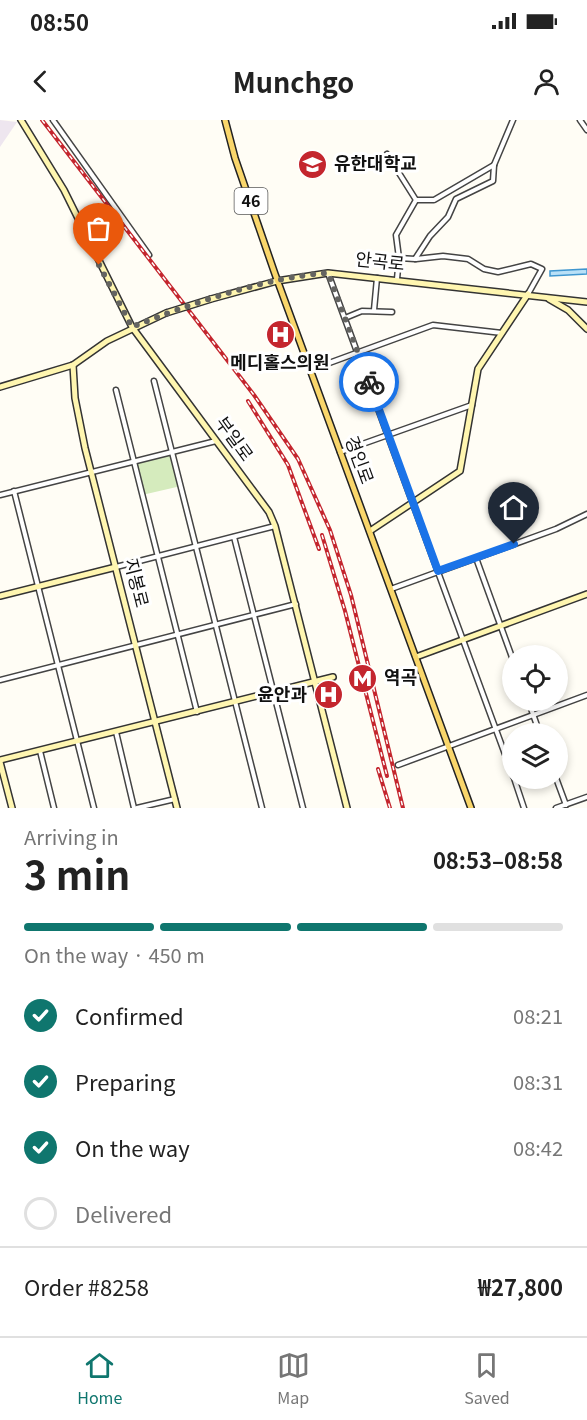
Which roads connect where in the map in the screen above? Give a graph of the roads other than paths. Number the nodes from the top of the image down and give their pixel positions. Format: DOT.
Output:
graph roads {
  1 [pos="21,120"];
  2 [pos="53,120"];
  3 [pos="225,120"];
  4 [pos="521,120"];
  5 [pos="580,120"];
  6 [pos="512,121"];
  7 [pos="587,130"];
  8 [pos="387,154"];
  9 [pos="494,165"];
  10 [pos="416,200"];
  11 [pos="149,255"];
  12 [pos="399,258"];
  13 [pos="415,259"];
  14 [pos="328,273"];
  15 [pos="377,277"];
  16 [pos="397,279"];
  17 [pos="277,281"];
  18 [pos="528,294"];
  19 [pos="544,296"];
  20 [pos="587,302"];
  21 [pos="374,310"];
  22 [pos="392,312"];
  23 [pos="345,318"];
  24 [pos="132,327"];
  25 [pos="587,329"];
  26 [pos="502,333"];
  27 [pos="359,354"];
  28 [pos="73,365"];
  29 [pos="310,370"];
  30 [pos="154,381"];
  31 [pos="0,387"];
  32 [pos="116,390"];
  33 [pos="472,405"];
  34 [pos="388,435"];
  35 [pos="217,440"];
  36 [pos="173,452"];
  37 [pos="340,452"];
  38 [pos="134,462"];
  39 [pos="92,473"];
  40 [pos="14,491"];
  41 [pos="0,495"];
  42 [pos="412,502"];
  43 [pos="587,514"];
  44 [pos="276,526"];
  45 [pos="370,531"];
  46 [pos="234,537"];
  47 [pos="196,547"];
  48 [pos="158,556"];
  49 [pos="476,558"];
  50 [pos="116,567"];
  51 [pos="438,571"];
  52 [pos="38,586"];
  53 [pos="391,589"];
  54 [pos="587,594"];
  55 [pos="0,596"];
  56 [pos="296,604"];
  57 [pos="253,615"];
  58 [pos="216,624"];
  59 [pos="501,626"];
  60 [pos="178,634"];
  61 [pos="464,639"];
  62 [pos="136,645"];
  63 [pos="508,645"];
  64 [pos="416,657"];
  65 [pos="58,664"];
  66 [pos="333,677"];
  67 [pos="0,680"];
  68 [pos="314,682"];
  69 [pos="273,692"];
  70 [pos="587,695"];
  71 [pos="235,702"];
  72 [pos="532,711"];
  73 [pos="197,712"];
  74 [pos="533,715"];
  75 [pos="156,722"];
  76 [pos="536,723"];
  77 [pos="496,729"];
  78 [pos="116,732"];
  79 [pos="78,742"];
  80 [pos="448,746"];
  81 [pos="502,746"];
  82 [pos="40,751"];
  83 [pos="0,761"];
  84 [pos="398,765"];
  85 [pos="517,789"];
  86 [pos="560,789"];
  87 [pos="587,797"];
  88 [pos="175,799"];
  89 [pos="566,805"];
  90 [pos="12,808"];
  91 [pos="54,808"];
  92 [pos="94,808"];
  93 [pos="136,808"];
  94 [pos="177,808"];
  95 [pos="262,808"];
  96 [pos="303,808"];
  97 [pos="347,808"];
  98 [pos="471,808"];
  99 [pos="524,808"];
  100 [pos="556,808"];
  1 -- 24 [label="street, 부일로"];
  2 -- 11 [label="street"];
  3 -- 17 [label="main road, 경인로 / 46"];
  4 -- 6 [label="street"];
  5 -- 7 [label="street"];
  6 -- 9 [label="street"];
  8 -- 10 [label="street"];
  9 -- 10 [label="street"];
  9 -- 13 [label="street"];
  10 -- 12 [label="street"];
  12 -- 13 [label="street"];
  12 -- 16 [label="street"];
  13 -- 18 [label="street"];
  14 -- 15 [label="street, 안곡로"];
  14 -- 17 [label="street, 안곡로"];
  14 -- 23 [label="street"];
  15 -- 16 [label="street, 안곡로"];
  15 -- 21 [label="street"];
  16 -- 18 [label="street, 안곡로"];
  17 -- 24 [label="street, 안곡로, bridge"];
  17 -- 29 [label="main road, 경인로 / 46"];
  18 -- 19 [label="street, 안곡로"];
  18 -- 26 [label="street"];
  19 -- 20 [label="street"];
  19 -- 25 [label="street, 안곡로"];
  21 -- 22 [label="street"];
  21 -- 23 [label="street"];
  23 -- 27 [label="street"];
  24 -- 28 [label="street, 안곡로"];
  24 -- 35 [label="street, 부일로"];
  26 -- 27 [label="street"];
  26 -- 33 [label="street"];
  27 -- 29 [label="street"];
  27 -- 34 [label="street"];
  28 -- 31 [label="street, 안곡로"];
  28 -- 39 [label="street, 지봉로"];
  29 -- 37 [label="main road, 경인로 / 46"];
  30 -- 36 [label="street"];
  32 -- 38 [label="street"];
  33 -- 34 [label="street"];
  33 -- 42 [label="street"];
  34 -- 37 [label="street"];
  34 -- 42 [label="street"];
  35 -- 36 [label="street"];
  35 -- 44 [label="street, 부일로"];
  36 -- 38 [label="street"];
  36 -- 47 [label="street"];
  37 -- 45 [label="main road, 경인로 / 46"];
  38 -- 39 [label="street"];
  38 -- 48 [label="street"];
  39 -- 40 [label="street"];
  39 -- 50 [label="street, 지봉로"];
  40 -- 41 [label="street"];
  40 -- 52 [label="street"];
  42 -- 45 [label="street"];
  42 -- 51 [label="street"];
  43 -- 49 [label="street"];
  44 -- 46 [label="street"];
  44 -- 56 [label="street, 부일로"];
  45 -- 53 [label="main road, 경인로 / 46"];
  46 -- 47 [label="street"];
  46 -- 57 [label="street"];
  47 -- 48 [label="street"];
  47 -- 58 [label="street"];
  48 -- 50 [label="street"];
  48 -- 60 [label="street"];
  49 -- 51 [label="street"];
  49 -- 59 [label="street"];
  50 -- 52 [label="street"];
  50 -- 62 [label="street, 지봉로"];
  51 -- 53 [label="street"];
  51 -- 61 [label="street"];
  52 -- 55 [label="street"];
  52 -- 65 [label="street"];
  53 -- 64 [label="main road, 경인로 / 46"];
  54 -- 59 [label="street"];
  56 -- 57 [label="street"];
  56 -- 68 [label="street, 부일로"];
  57 -- 58 [label="street"];
  57 -- 69 [label="street"];
  58 -- 60 [label="street"];
  58 -- 71 [label="street"];
  59 -- 61 [label="street"];
  59 -- 63 [label="street"];
  60 -- 62 [label="street"];
  60 -- 73 [label="street"];
  61 -- 64 [label="street"];
  61 -- 77 [label="street"];
  62 -- 65 [label="street"];
  62 -- 75 [label="street, 지봉로"];
  64 -- 80 [label="main road, 경인로 / 46"];
  65 -- 67 [label="street"];
  65 -- 79 [label="street"];
  66 -- 68 [label="street"];
  68 -- 69 [label="street"];
  68 -- 97 [label="street, 부일로"];
  69 -- 71 [label="street"];
  69 -- 96 [label="street"];
  70 -- 74 [label="street"];
  71 -- 73 [label="street"];
  71 -- 95 [label="street"];
  72 -- 74 [label="street"];
  73 -- 75 [label="street"];
  74 -- 76 [label="street"];
  74 -- 77 [label="street"];
  75 -- 78 [label="street"];
  75 -- 88 [label="street, 지봉로"];
  77 -- 80 [label="street"];
  77 -- 81 [label="street"];
  78 -- 79 [label="street"];
  78 -- 93 [label="street"];
  79 -- 82 [label="street"];
  79 -- 92 [label="street"];
  80 -- 84 [label="street"];
  80 -- 98 [label="main road, 경인로 / 46"];
  82 -- 83 [label="street"];
  82 -- 91 [label="street"];
  83 -- 90 [label="street"];
  85 -- 99 [label="street"];
  86 -- 89 [label="street"];
  87 -- 89 [label="street"];
  88 -- 93 [label="street"];
  88 -- 94 [label="street, 지봉로"];
  89 -- 100 [label="street"];
}
